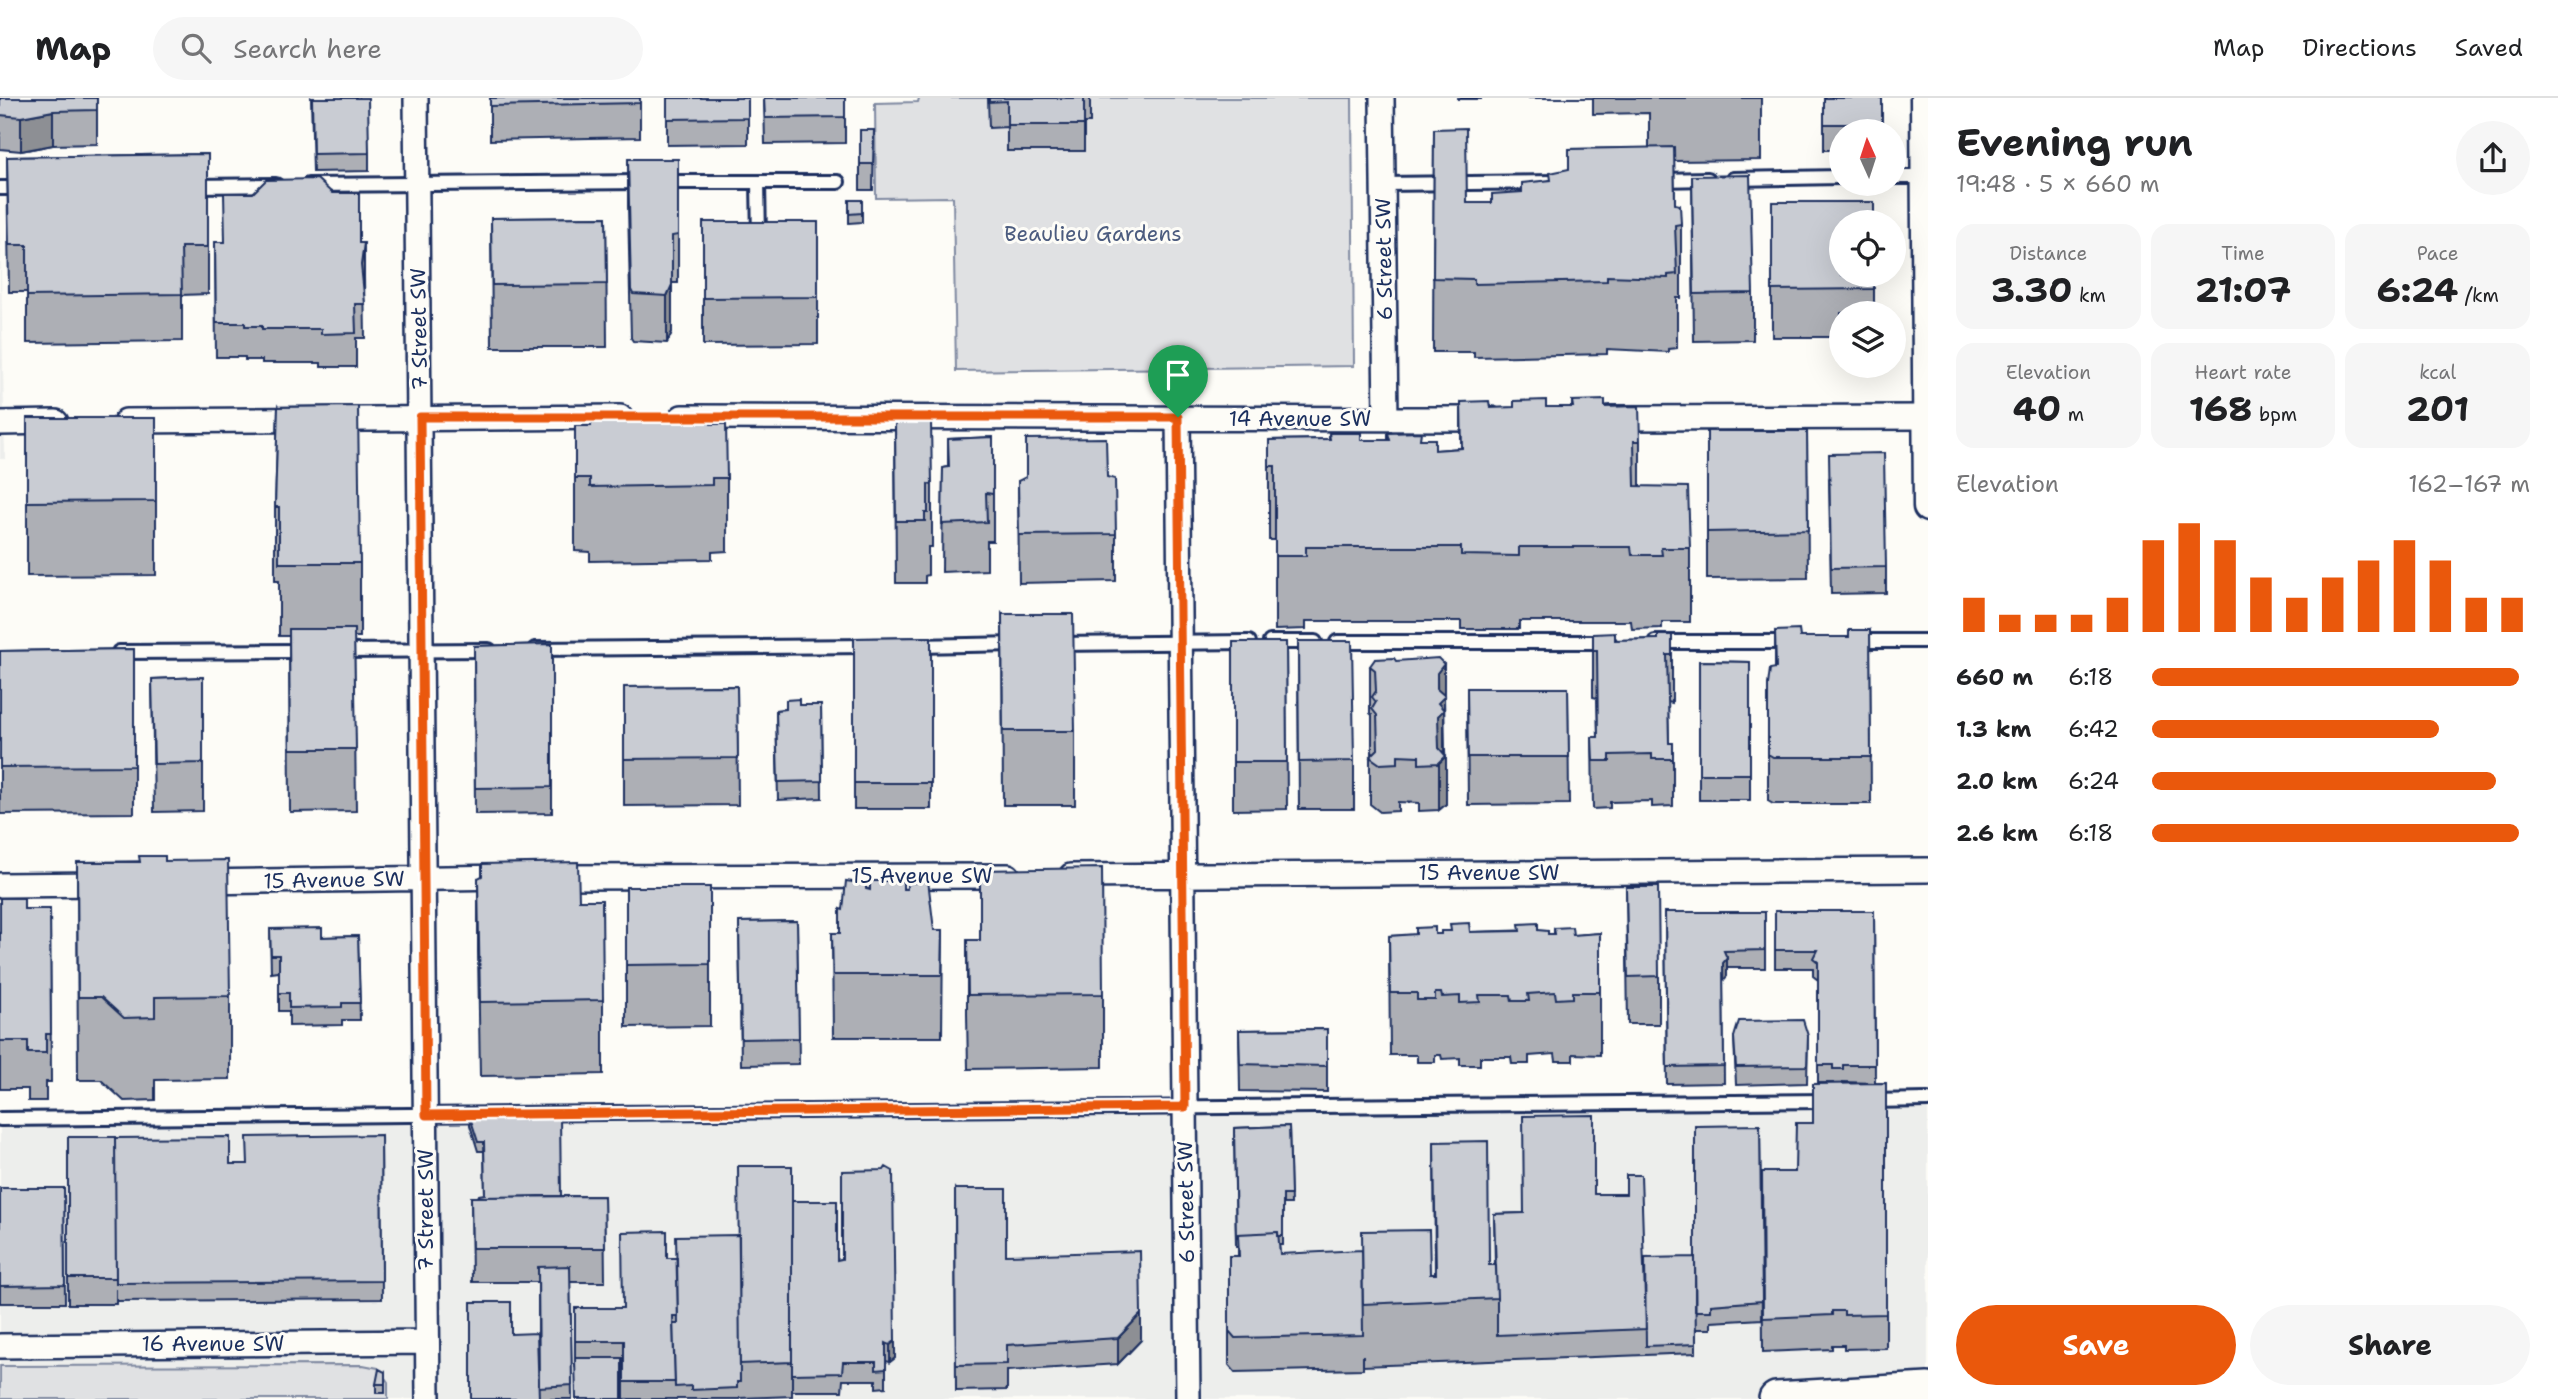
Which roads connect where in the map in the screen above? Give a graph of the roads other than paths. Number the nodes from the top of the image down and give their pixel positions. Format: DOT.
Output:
graph roads {
  1 [pos="416,98"];
  2 [pos="1382,98"];
  3 [pos="1925,98"];
  4 [pos="1829,177"];
  5 [pos="1906,177"];
  6 [pos="1927,177"];
  7 [pos="1645,180"];
  8 [pos="1564,181"];
  9 [pos="758,182"];
  10 [pos="838,182"];
  11 [pos="417,184"];
  12 [pos="1383,184"];
  13 [pos="176,186"];
  14 [pos="0,188"];
  15 [pos="41,188"];
  16 [pos="759,243"];
  17 [pos="420,417"];
  18 [pos="1178,417"];
  19 [pos="1928,417"];
  20 [pos="1585,418"];
  21 [pos="1386,419"];
  22 [pos="1516,419"];
  23 [pos="0,423"];
  24 [pos="1928,507"];
  25 [pos="1928,641"];
  26 [pos="1619,642"];
  27 [pos="1647,642"];
  28 [pos="1800,642"];
  29 [pos="1842,642"];
  30 [pos="1180,643"];
  31 [pos="885,646"];
  32 [pos="899,646"];
  33 [pos="500,650"];
  34 [pos="526,650"];
  35 [pos="422,651"];
  36 [pos="103,652"];
  37 [pos="1928,870"];
  38 [pos="1182,876"];
  39 [pos="424,878"];
  40 [pos="125,883"];
  41 [pos="181,883"];
  42 [pos="0,885"];
  43 [pos="1928,1100"];
  44 [pos="1185,1107"];
  45 [pos="426,1115"];
  46 [pos="0,1119"];
  47 [pos="427,1342"];
  48 [pos="0,1346"];
  49 [pos="1928,1391"];
  50 [pos="428,1399"];
  51 [pos="1188,1399"];
  52 [pos="1793,1399"];
  1 -- 11 [label="street, 7 Street SW"];
  2 -- 12 [label="street, 6 Street SW"];
  3 -- 6 [label="street"];
  4 -- 7 [label="lane"];
  5 -- 6 [label="lane"];
  6 -- 19 [label="street"];
  8 -- 12 [label="lane"];
  9 -- 10 [label="lane"];
  9 -- 11 [label="lane"];
  9 -- 16 [label="lane"];
  11 -- 13 [label="lane"];
  11 -- 17 [label="street, 7 Street SW"];
  12 -- 21 [label="street, 6 Street SW"];
  14 -- 15 [label="lane"];
  17 -- 18 [label="street, 14 Avenue SW"];
  17 -- 23 [label="street, 14 Avenue SW"];
  17 -- 35 [label="street, 7 Street SW"];
  18 -- 21 [label="street, 14 Avenue SW"];
  18 -- 30 [label="street, 6 Street SW"];
  19 -- 20 [label="street"];
  19 -- 24 [label="street"];
  21 -- 22 [label="street, 14 Avenue SW"];
  25 -- 29 [label="lane"];
  26 -- 30 [label="lane"];
  27 -- 28 [label="lane"];
  30 -- 32 [label="lane"];
  30 -- 38 [label="street, 6 Street SW"];
  31 -- 34 [label="lane"];
  33 -- 35 [label="lane"];
  35 -- 36 [label="lane"];
  35 -- 39 [label="street, 7 Street SW"];
  37 -- 38 [label="street, 15 Avenue SW"];
  38 -- 39 [label="street, 15 Avenue SW"];
  38 -- 44 [label="street, 6 Street SW"];
  39 -- 41 [label="street, 15 Avenue SW"];
  39 -- 45 [label="street, 7 Street SW"];
  40 -- 42 [label="street"];
  43 -- 44 [label="lane"];
  44 -- 45 [label="lane"];
  44 -- 51 [label="street, 6 Street SW"];
  45 -- 46 [label="lane"];
  45 -- 47 [label="street, 7 Street SW"];
  47 -- 48 [label="street, 16 Avenue SW"];
  47 -- 50 [label="street, 7 Street SW"];
  49 -- 52 [label="main road"];
}
